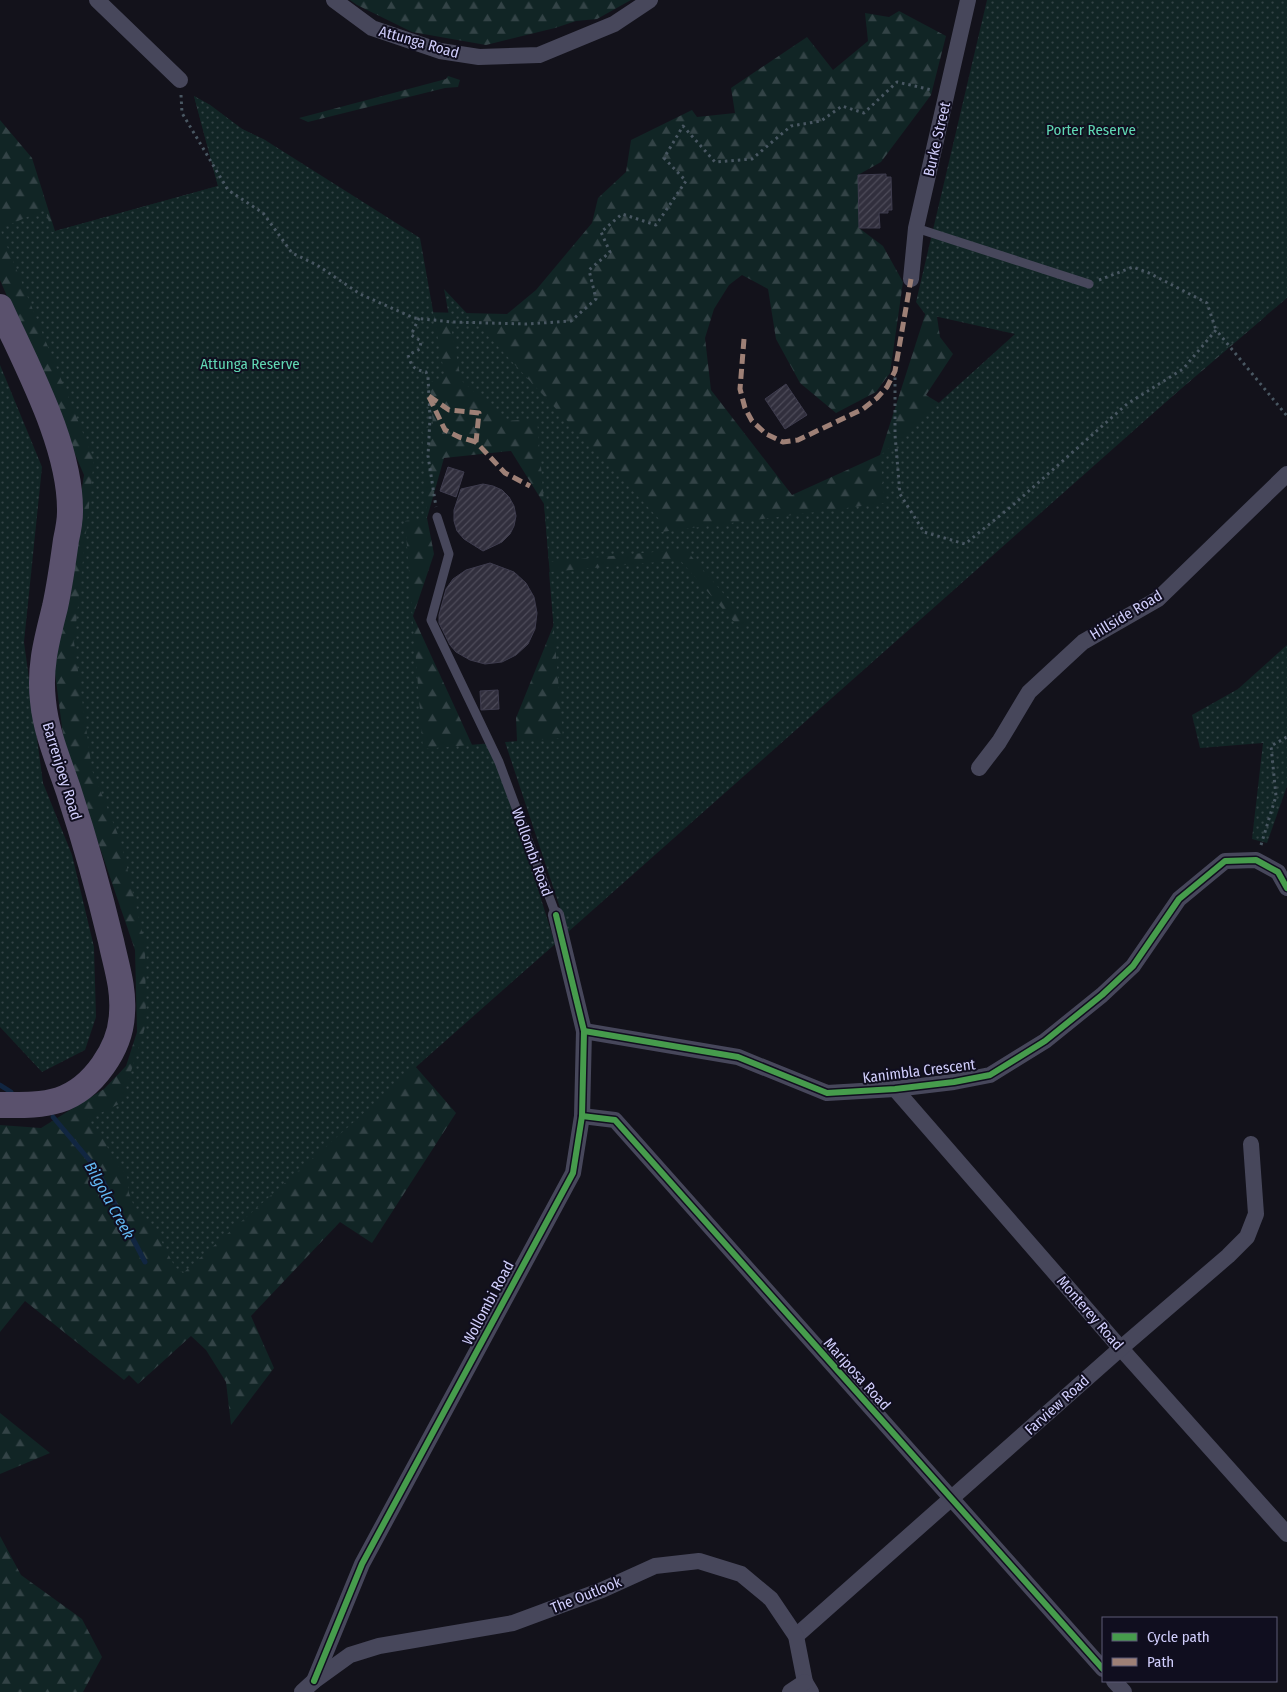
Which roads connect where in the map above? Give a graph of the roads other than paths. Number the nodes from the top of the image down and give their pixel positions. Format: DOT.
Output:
graph roads {
  1 [pos="97,0"];
  2 [pos="334,0"];
  3 [pos="650,0"];
  4 [pos="968,0"];
  5 [pos="180,80"];
  6 [pos="916,228"];
  7 [pos="911,279"];
  8 [pos="1089,284"];
  9 [pos="0,308"];
  10 [pos="1287,474"];
  11 [pos="437,517"];
  12 [pos="979,768"];
  13 [pos="1287,888"];
  14 [pos="556,915"];
  15 [pos="584,1031"];
  16 [pos="895,1089"];
  17 [pos="0,1105"];
  18 [pos="582,1116"];
  19 [pos="1251,1144"];
  20 [pos="1121,1348"];
  21 [pos="951,1499"];
  22 [pos="1287,1534"];
  23 [pos="796,1636"];
  24 [pos="1102,1668"];
  25 [pos="314,1681"];
  26 [pos="1115,1682"];
  27 [pos="808,1687"];
  28 [pos="302,1692"];
  29 [pos="790,1692"];
  30 [pos="1124,1692"];
  1 -- 5 [label="street"];
  2 -- 3 [label="street, Attunga Road"];
  4 -- 6 [label="street, Burke Street"];
  6 -- 7 [label="street, Burke Street"];
  6 -- 8 [label="lane"];
  9 -- 17 [label="main road, Barrenjoey Road"];
  10 -- 12 [label="street, Hillside Road"];
  11 -- 14 [label="lane, Wollombi Road"];
  13 -- 16 [label="street, Kanimbla Crescent"];
  14 -- 15 [label="street, Wollombi Road"];
  15 -- 16 [label="street, Kanimbla Crescent"];
  15 -- 18 [label="street, Wollombi Road"];
  16 -- 20 [label="street, Monterey Road"];
  18 -- 21 [label="street, Mariposa Road"];
  18 -- 25 [label="street, Wollombi Road"];
  19 -- 20 [label="street, Farview Road"];
  20 -- 21 [label="street, Farview Road"];
  20 -- 22 [label="street, Monterey Road"];
  21 -- 23 [label="street, Farview Road"];
  21 -- 24 [label="street, Mariposa Road"];
  23 -- 25 [label="street, The Outlook"];
  23 -- 27 [label="street, The Outlook"];
  25 -- 28 [label="street, The Outlook"];
  26 -- 30 [label="street"];
  27 -- 29 [label="street"];
}
